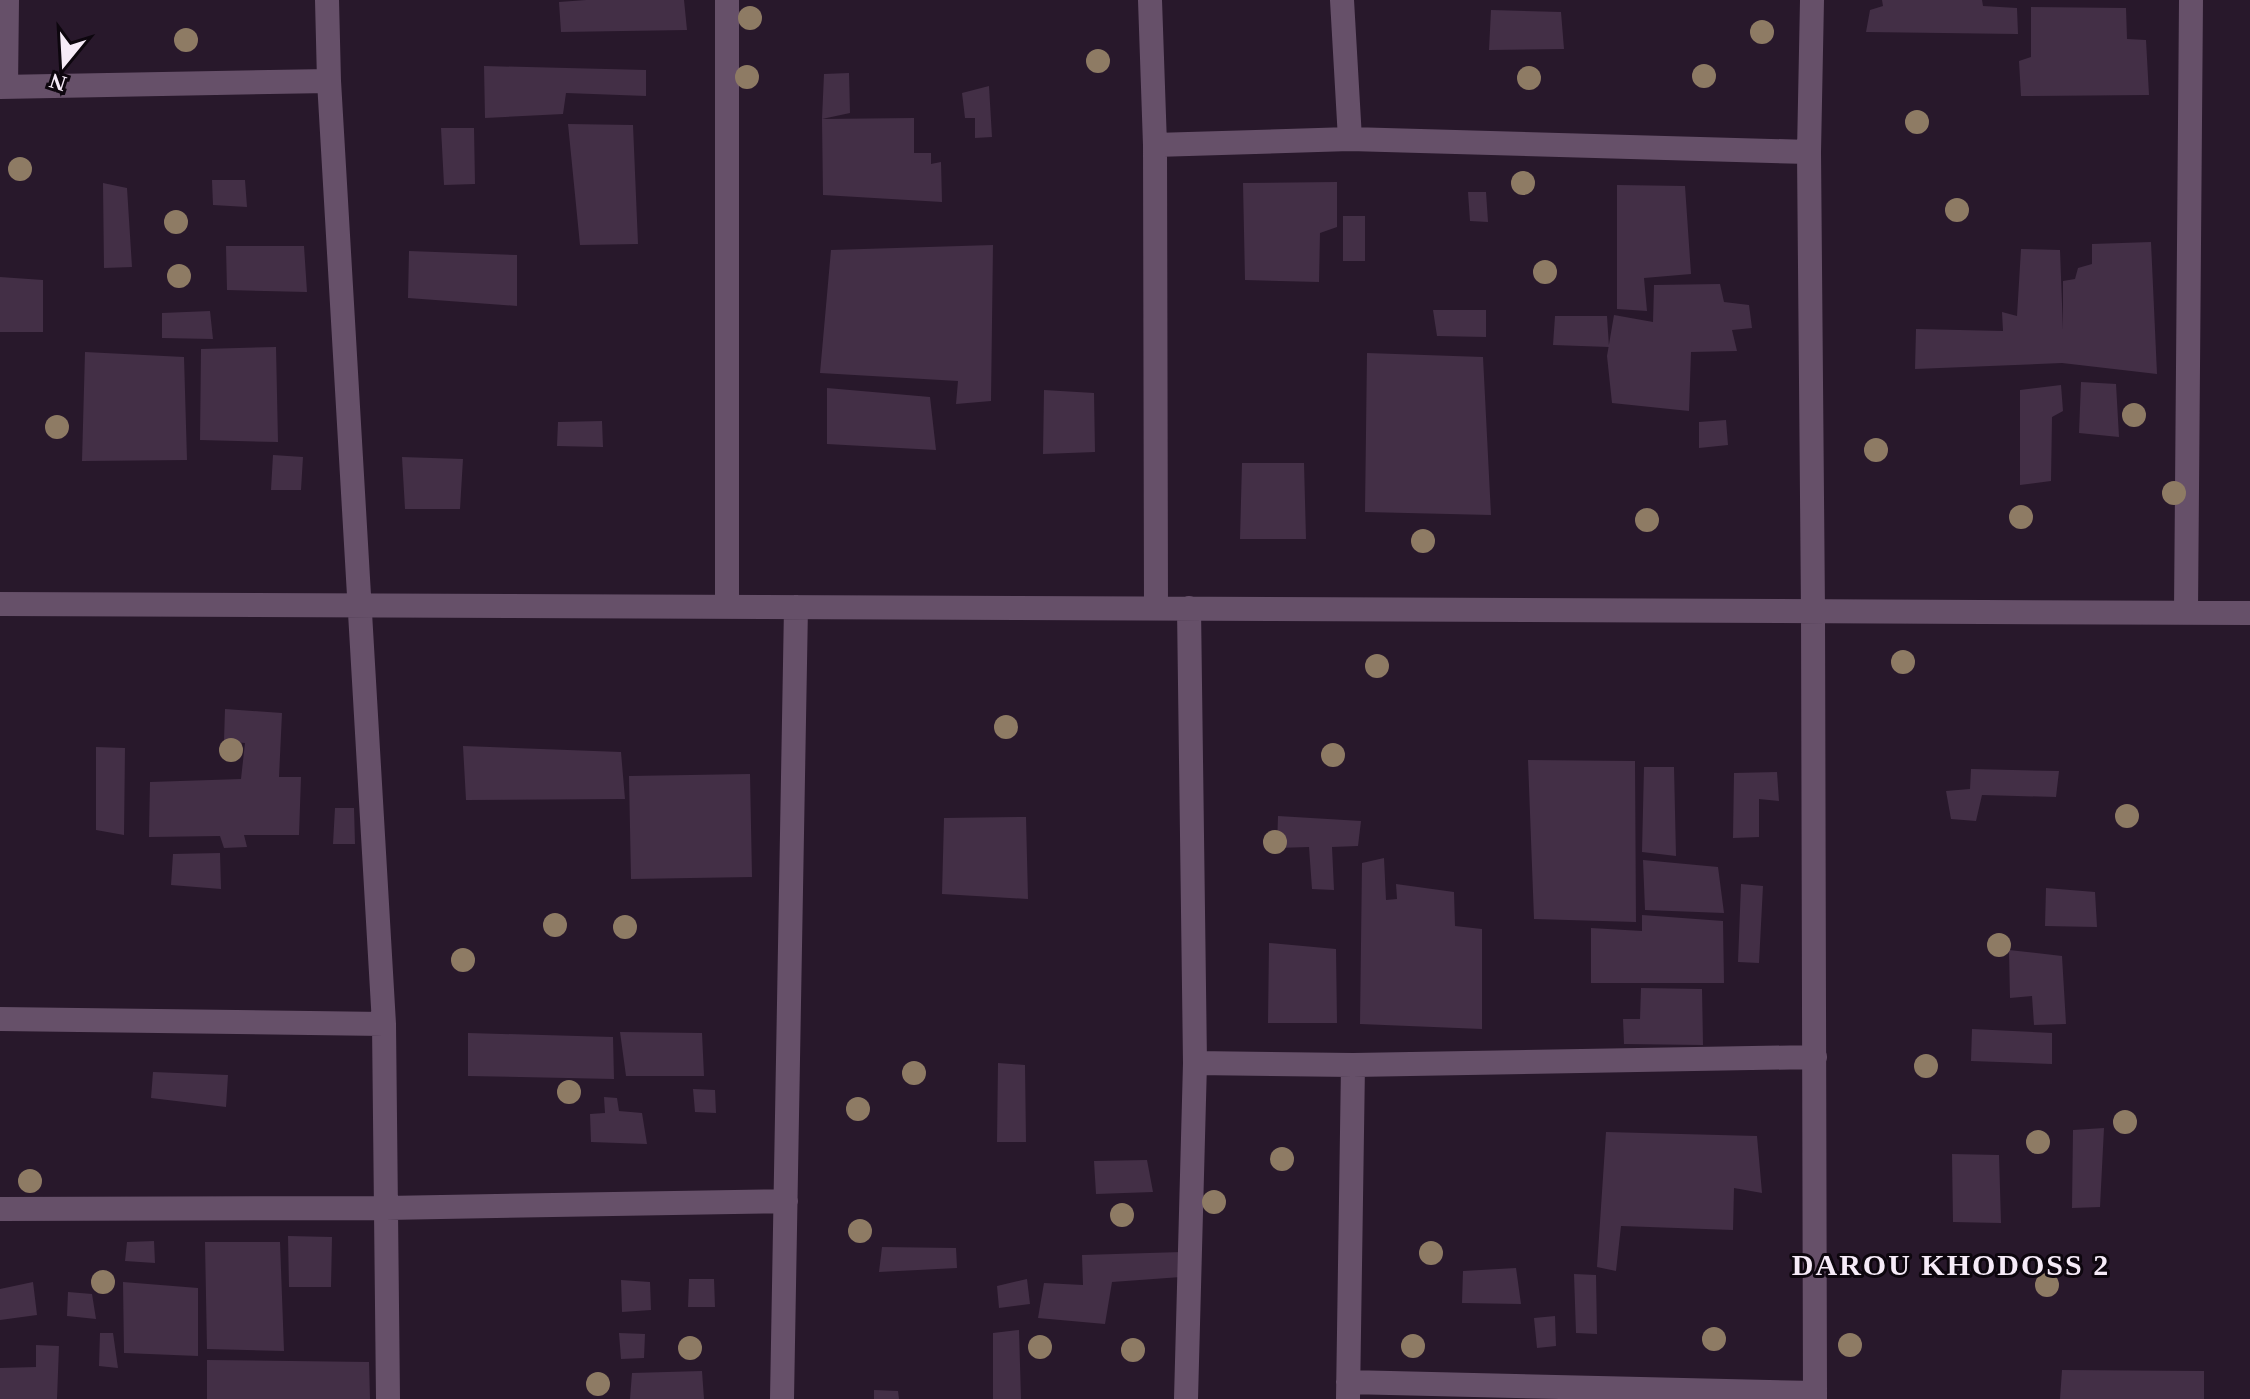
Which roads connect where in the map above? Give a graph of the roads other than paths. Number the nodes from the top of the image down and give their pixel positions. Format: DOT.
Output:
graph roads {
  1 [pos="7,0"];
  2 [pos="327,0"];
  3 [pos="727,0"];
  4 [pos="1150,0"];
  5 [pos="1342,0"];
  6 [pos="1812,0"];
  7 [pos="2191,0"];
  8 [pos="329,81"];
  9 [pos="3,87"];
  10 [pos="1350,139"];
  11 [pos="1155,145"];
  12 [pos="1809,152"];
  13 [pos="0,604"];
  14 [pos="358,605"];
  15 [pos="727,606"];
  16 [pos="796,607"];
  17 [pos="1156,607"];
  18 [pos="1189,608"];
  19 [pos="1813,611"];
  20 [pos="2186,612"];
  21 [pos="2250,613"];
  22 [pos="0,1019"];
  23 [pos="384,1024"];
  24 [pos="1815,1057"];
  25 [pos="1195,1063"];
  26 [pos="1353,1065"];
  27 [pos="786,1201"];
  28 [pos="386,1208"];
  29 [pos="0,1209"];
  30 [pos="1348,1390"];
  31 [pos="1815,1396"];
  32 [pos="388,1399"];
  33 [pos="782,1399"];
  34 [pos="1186,1399"];
  1 -- 9 [label="street"];
  2 -- 8 [label="street"];
  3 -- 15 [label="street"];
  4 -- 11 [label="street"];
  5 -- 10 [label="street"];
  6 -- 12 [label="street"];
  7 -- 20 [label="street"];
  8 -- 9 [label="street"];
  8 -- 14 [label="street"];
  10 -- 11 [label="street"];
  10 -- 12 [label="street"];
  11 -- 17 [label="street"];
  12 -- 19 [label="street"];
  13 -- 14 [label="street"];
  14 -- 15 [label="street"];
  14 -- 23 [label="street"];
  15 -- 16 [label="street"];
  16 -- 17 [label="street"];
  16 -- 27 [label="street"];
  17 -- 18 [label="street"];
  18 -- 19 [label="street"];
  18 -- 25 [label="street"];
  19 -- 20 [label="street"];
  19 -- 24 [label="street"];
  20 -- 21 [label="street"];
  22 -- 23 [label="street"];
  23 -- 28 [label="street"];
  24 -- 26 [label="street"];
  24 -- 31 [label="street"];
  25 -- 26 [label="street"];
  25 -- 34 [label="street"];
  26 -- 30 [label="street"];
  27 -- 28 [label="street"];
  27 -- 33 [label="street"];
  28 -- 29 [label="street"];
  28 -- 32 [label="street"];
  30 -- 31 [label="street"];
}
